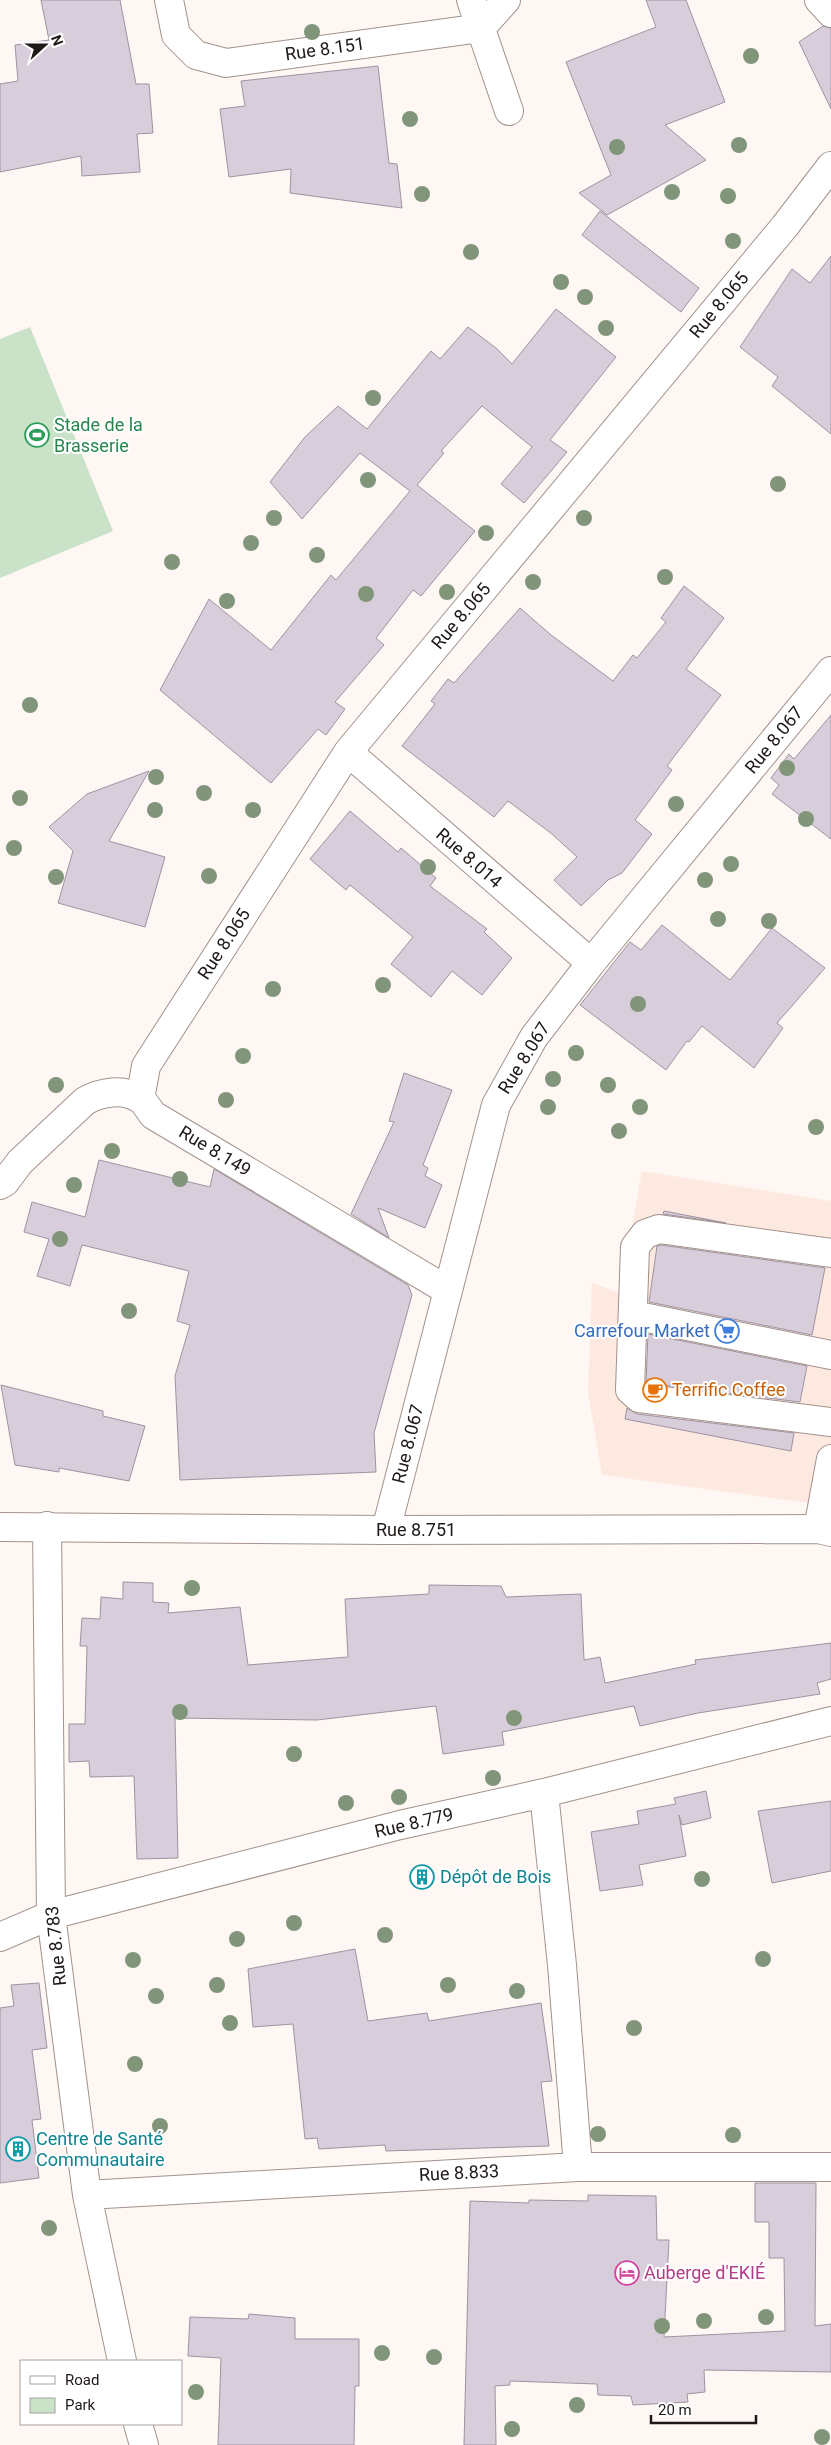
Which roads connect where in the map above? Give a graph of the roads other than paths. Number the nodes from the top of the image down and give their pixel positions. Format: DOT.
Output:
graph roads {
  1 [pos="169,0"];
  2 [pos="471,0"];
  3 [pos="506,0"];
  4 [pos="819,0"];
  5 [pos="831,14"];
  6 [pos="481,28"];
  7 [pos="509,111"];
  8 [pos="831,166"];
  9 [pos="831,671"];
  10 [pos="348,752"];
  11 [pos="591,964"];
  12 [pos="140,1099"];
  13 [pos="0,1185"];
  14 [pos="831,1254"];
  15 [pos="447,1290"];
  16 [pos="633,1315"];
  17 [pos="831,1354"];
  18 [pos="831,1422"];
  19 [pos="831,1459"];
  20 [pos="47,1526"];
  21 [pos="0,1527"];
  22 [pos="386,1530"];
  23 [pos="824,1530"];
  24 [pos="831,1721"];
  25 [pos="544,1793"];
  26 [pos="51,1915"];
  27 [pos="0,1937"];
  28 [pos="831,2166"];
  29 [pos="578,2167"];
  30 [pos="87,2194"];
  31 [pos="122,2360"];
  32 [pos="138,2425"];
  33 [pos="144,2445"];
  1 -- 6 [label="street, Rue 8.151"];
  2 -- 6 [label="street"];
  3 -- 6 [label="street"];
  4 -- 5 [label="street"];
  6 -- 7 [label="street"];
  8 -- 10 [label="street, Rue 8.065"];
  9 -- 11 [label="street, Rue 8.067"];
  10 -- 11 [label="street, Rue 8.014"];
  10 -- 12 [label="street, Rue 8.065"];
  11 -- 15 [label="street, Rue 8.067"];
  12 -- 13 [label="street, Rue 8.149"];
  12 -- 15 [label="street, Rue 8.149"];
  14 -- 16 [label="street"];
  15 -- 22 [label="street, Rue 8.067"];
  16 -- 17 [label="street"];
  16 -- 18 [label="street"];
  19 -- 23 [label="street"];
  20 -- 21 [label="street, Rue 8.751"];
  20 -- 22 [label="street, Rue 8.751"];
  20 -- 26 [label="street, Rue 8.783"];
  22 -- 23 [label="street, Rue 8.751"];
  24 -- 25 [label="street, Rue 8.779"];
  25 -- 26 [label="street, Rue 8.779"];
  25 -- 29 [label="street"];
  26 -- 27 [label="street, Rue 8.779"];
  26 -- 30 [label="street, Rue 8.783"];
  28 -- 29 [label="street, Rue 8.833"];
  29 -- 30 [label="street, Rue 8.833"];
  30 -- 31 [label="street, Rue 8.783"];
  32 -- 33 [label="street"];
}
